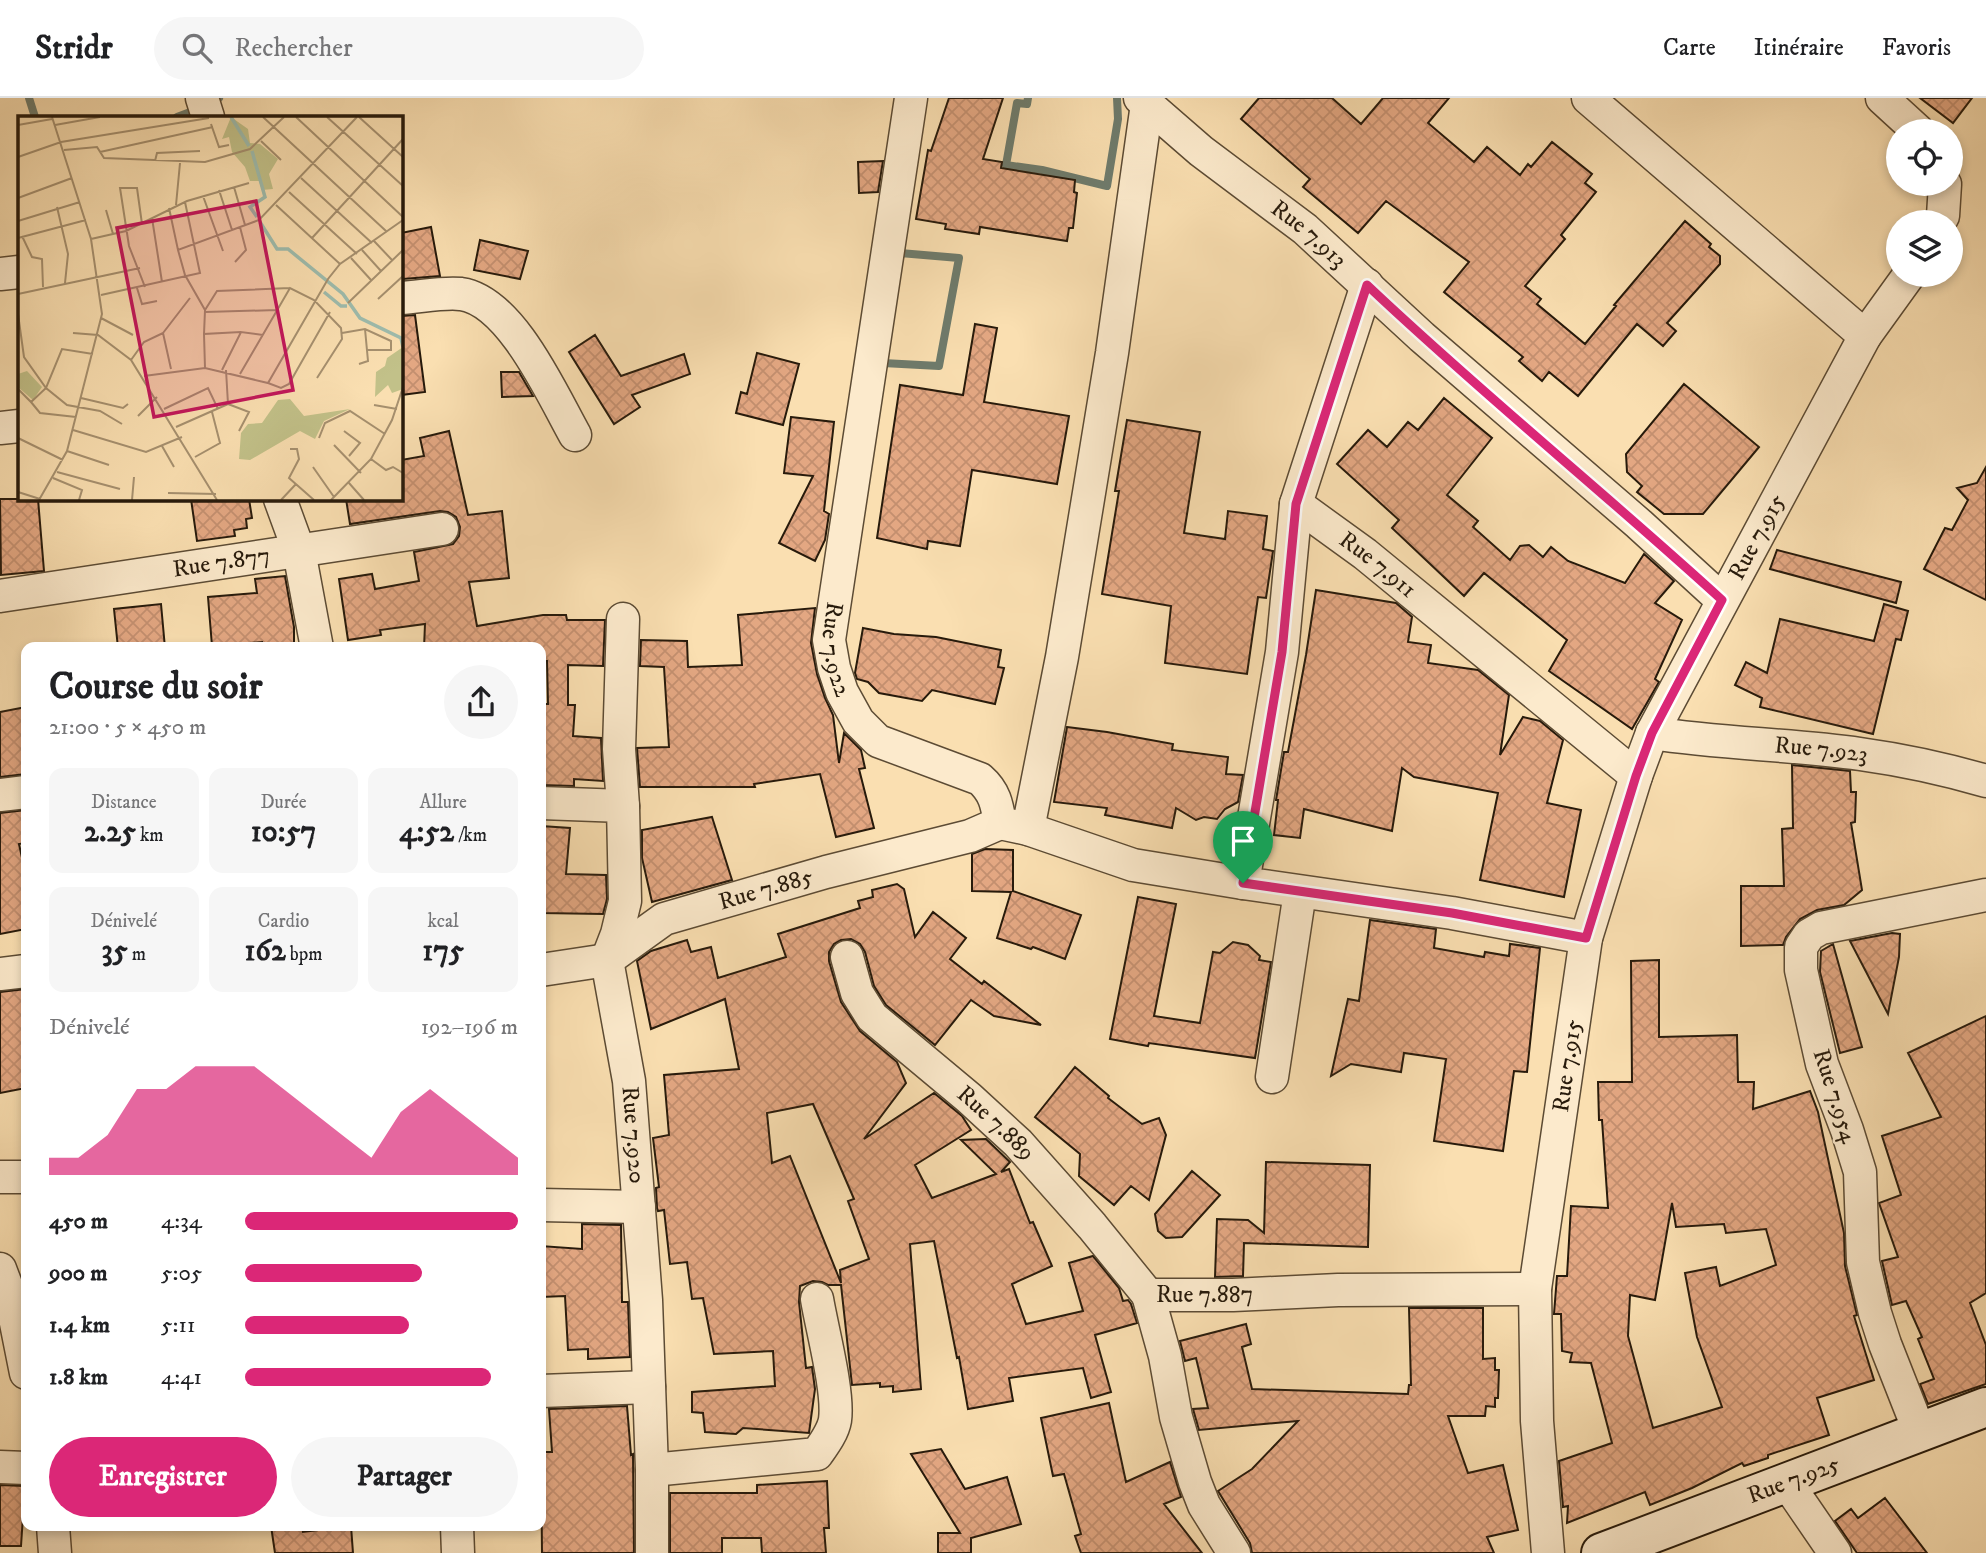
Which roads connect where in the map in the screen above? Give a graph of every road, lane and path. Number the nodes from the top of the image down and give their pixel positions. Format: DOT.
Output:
graph roads {
  1 [pos="911,98"];
  2 [pos="1588,98"];
  3 [pos="1882,98"];
  4 [pos="1143,101"];
  5 [pos="1905,119"];
  6 [pos="18,272"];
  7 [pos="0,274"];
  8 [pos="1367,285"];
  9 [pos="1900,287"];
  10 [pos="402,298"];
  11 [pos="1865,336"];
  12 [pos="18,426"];
  13 [pos="0,428"];
  14 [pos="575,435"];
  15 [pos="280,500"];
  16 [pos="1296,504"];
  17 [pos="442,529"];
  18 [pos="299,551"];
  19 [pos="0,596"];
  20 [pos="1722,600"];
  21 [pos="623,619"];
  22 [pos="316,642"];
  23 [pos="1652,733"];
  24 [pos="1636,776"];
  25 [pos="1986,781"];
  26 [pos="21,793"];
  27 [pos="0,795"];
  28 [pos="546,803"];
  29 [pos="623,806"];
  30 [pos="1014,826"];
  31 [pos="1243,883"];
  32 [pos="1300,892"];
  33 [pos="1986,895"];
  34 [pos="1586,938"];
  35 [pos="847,957"];
  36 [pos="607,960"];
  37 [pos="546,969"];
  38 [pos="21,972"];
  39 [pos="0,974"];
  40 [pos="1272,1077"];
  41 [pos="0,1177"];
  42 [pos="21,1177"];
  43 [pos="546,1205"];
  44 [pos="639,1207"];
  45 [pos="4,1289"];
  46 [pos="1535,1289"];
  47 [pos="1148,1294"];
  48 [pos="817,1299"];
  49 [pos="21,1354"];
  50 [pos="649,1387"];
  51 [pos="546,1391"];
  52 [pos="1986,1407"];
  53 [pos="1920,1433"];
  54 [pos="0,1467"];
  55 [pos="21,1468"];
  56 [pos="652,1470"];
  57 [pos="1787,1483"];
  58 [pos="53,1531"];
  59 [pos="457,1531"];
  60 [pos="55,1553"];
  61 [pos="458,1553"];
  62 [pos="652,1553"];
  63 [pos="1234,1553"];
  64 [pos="1548,1553"];
  65 [pos="1601,1553"];
  66 [pos="1835,1553"];
  1 -- 30 [label="street, Rue 7.922"];
  2 -- 11 [label="street"];
  3 -- 5 [label="street"];
  4 -- 8 [label="street, Rue 7.913"];
  4 -- 30 [label="street"];
  6 -- 7 [label="street"];
  8 -- 16 [label="street"];
  8 -- 20 [label="street, Rue 7.913"];
  9 -- 11 [label="street, Rue 7.915"];
  10 -- 14 [label="street"];
  11 -- 20 [label="street, Rue 7.915"];
  12 -- 13 [label="street"];
  15 -- 18 [label="street"];
  16 -- 24 [label="street, Rue 7.911"];
  16 -- 31 [label="street"];
  17 -- 18 [label="street, Rue 7.877"];
  18 -- 19 [label="street, Rue 7.877"];
  18 -- 22 [label="street"];
  20 -- 23 [label="street, Rue 7.915"];
  21 -- 29 [label="street, Rue 7.920"];
  23 -- 24 [label="street, Rue 7.915"];
  23 -- 25 [label="street, Rue 7.923"];
  24 -- 34 [label="street, Rue 7.915"];
  26 -- 27 [label="street"];
  28 -- 29 [label="street"];
  29 -- 36 [label="street, Rue 7.920"];
  30 -- 31 [label="street"];
  30 -- 36 [label="street, Rue 7.885"];
  31 -- 32 [label="street"];
  32 -- 34 [label="street"];
  32 -- 40 [label="street"];
  33 -- 53 [label="street, Rue 7.954"];
  34 -- 46 [label="street, Rue 7.915"];
  35 -- 47 [label="street, Rue 7.889"];
  36 -- 37 [label="street, Rue 7.885"];
  36 -- 44 [label="street, Rue 7.920"];
  38 -- 39 [label="street"];
  41 -- 42 [label="street"];
  43 -- 44 [label="street"];
  44 -- 50 [label="street, Rue 7.920"];
  45 -- 49 [label="street"];
  46 -- 47 [label="street, Rue 7.887"];
  46 -- 64 [label="street, Rue 7.915"];
  47 -- 63 [label="street, Rue 7.887"];
  48 -- 56 [label="street"];
  50 -- 51 [label="street"];
  50 -- 56 [label="street, Rue 7.920"];
  52 -- 53 [label="street, Rue 7.925"];
  53 -- 57 [label="street, Rue 7.925"];
  54 -- 55 [label="street"];
  56 -- 62 [label="street, Rue 7.920"];
  57 -- 65 [label="street, Rue 7.925"];
  57 -- 66 [label="street"];
  58 -- 60 [label="street"];
  59 -- 61 [label="street"];
}
